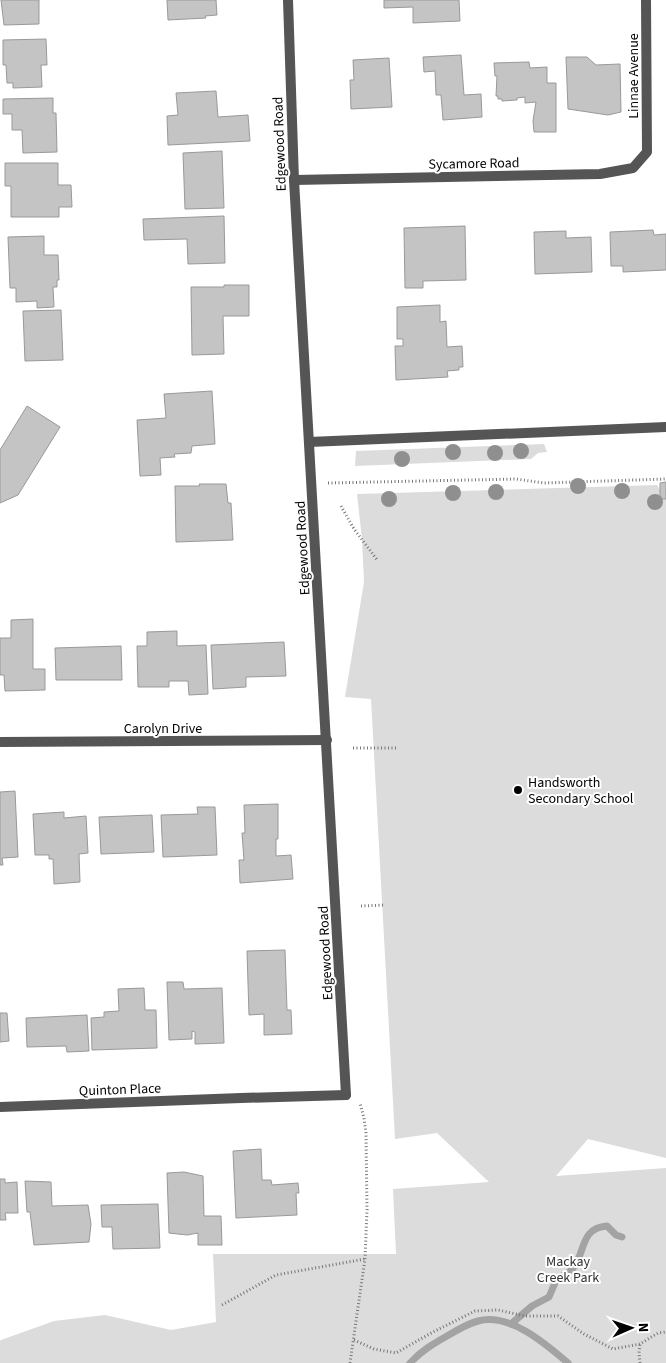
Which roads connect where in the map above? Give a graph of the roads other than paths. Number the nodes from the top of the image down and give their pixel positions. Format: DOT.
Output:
graph roads {
  1 [pos="288,0"];
  2 [pos="646,0"];
  3 [pos="647,152"];
  4 [pos="294,180"];
  5 [pos="666,427"];
  6 [pos="309,442"];
  7 [pos="327,740"];
  8 [pos="0,742"];
  9 [pos="346,1095"];
  10 [pos="0,1107"];
  1 -- 4 [label="street, Edgewood Road"];
  2 -- 3 [label="street, Linnae Avenue"];
  3 -- 4 [label="street, Sycamore Road"];
  4 -- 6 [label="street, Edgewood Road"];
  5 -- 6 [label="street"];
  6 -- 7 [label="street, Edgewood Road"];
  7 -- 8 [label="street, Carolyn Drive"];
  7 -- 9 [label="street, Edgewood Road"];
  9 -- 10 [label="street, Quinton Place"];
}
